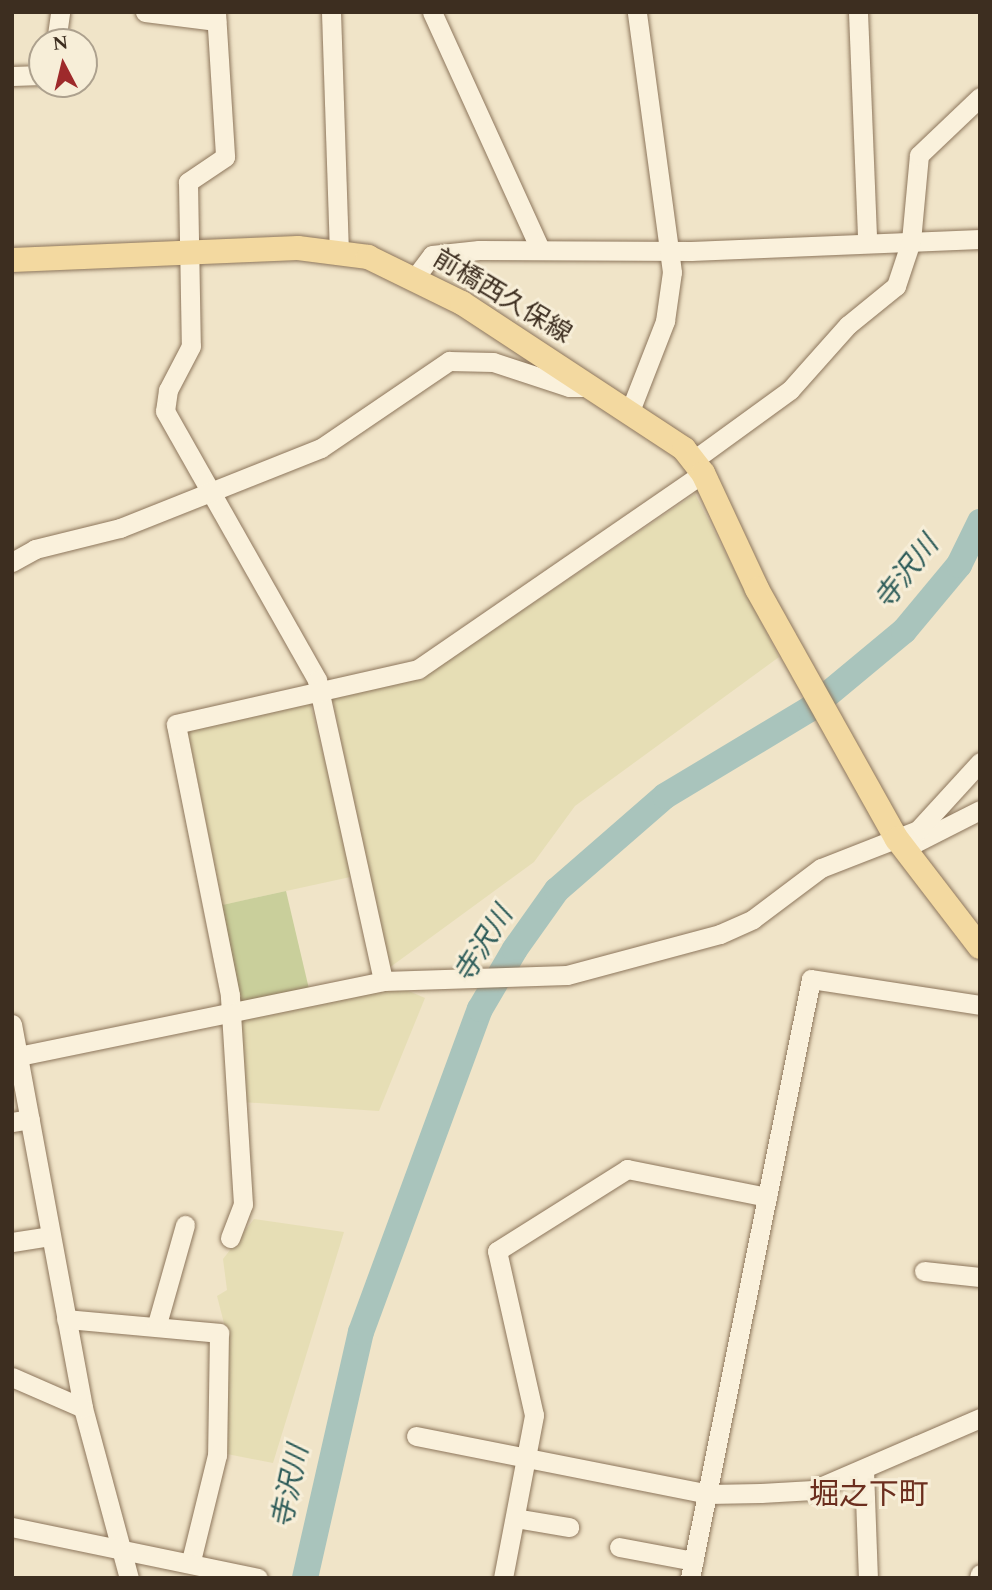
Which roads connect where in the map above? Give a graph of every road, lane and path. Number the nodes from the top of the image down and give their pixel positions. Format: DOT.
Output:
graph roads {
  1 [pos="145,12"];
  2 [pos="331,12"];
  3 [pos="432,12"];
  4 [pos="637,12"];
  5 [pos="858,12"];
  6 [pos="216,17"];
  7 [pos="980,97"];
  8 [pos="980,239"];
  9 [pos="867,242"];
  10 [pos="911,242"];
  11 [pos="539,247"];
  12 [pos="339,251"];
  13 [pos="671,251"];
  14 [pos="191,252"];
  15 [pos="12,260"];
  16 [pos="414,279"];
  17 [pos="593,386"];
  18 [pos="630,411"];
  19 [pos="699,466"];
  20 [pos="211,489"];
  21 [pos="12,562"];
  22 [pos="320,692"];
  23 [pos="980,762"];
  24 [pos="980,810"];
  25 [pos="900,844"];
  26 [pos="980,947"];
  27 [pos="383,981"];
  28 [pos="980,1005"];
  29 [pos="231,1012"];
  30 [pos="12,1024"];
  31 [pos="19,1056"];
  32 [pos="21,1120"];
  33 [pos="767,1197"];
  34 [pos="185,1225"];
  35 [pos="50,1236"];
  36 [pos="230,1238"];
  37 [pos="12,1242"];
  38 [pos="924,1271"];
  39 [pos="980,1277"];
  40 [pos="66,1319"];
  41 [pos="157,1324"];
  42 [pos="12,1377"];
  43 [pos="83,1408"];
  44 [pos="980,1418"];
  45 [pos="416,1436"];
  46 [pos="527,1459"];
  47 [pos="864,1470"];
  48 [pos="708,1494"];
  49 [pos="515,1518"];
  50 [pos="12,1527"];
  51 [pos="569,1527"];
  52 [pos="619,1546"];
  53 [pos="123,1547"];
  54 [pos="191,1561"];
  55 [pos="692,1569"];
  56 [pos="130,1578"];
  57 [pos="258,1578"];
  58 [pos="503,1578"];
  59 [pos="867,1578"];
  1 -- 6 [label="street"];
  2 -- 12 [label="street"];
  3 -- 11 [label="street"];
  4 -- 13 [label="street"];
  5 -- 9 [label="street"];
  6 -- 14 [label="street"];
  7 -- 10 [label="street"];
  8 -- 10 [label="street"];
  9 -- 10 [label="street"];
  9 -- 13 [label="street"];
  10 -- 19 [label="street"];
  11 -- 13 [label="street"];
  11 -- 16 [label="street"];
  12 -- 14 [label="main road, 前橋西久保線"];
  12 -- 16 [label="main road, 前橋西久保線"];
  13 -- 18 [label="street"];
  14 -- 15 [label="main road, 前橋西久保線"];
  14 -- 20 [label="street"];
  16 -- 17 [label="main road, 前橋西久保線"];
  17 -- 18 [label="main road, 前橋西久保線"];
  17 -- 20 [label="street"];
  18 -- 19 [label="main road, 前橋西久保線"];
  19 -- 22 [label="street"];
  19 -- 25 [label="main road, 前橋西久保線"];
  20 -- 21 [label="street"];
  20 -- 22 [label="street"];
  22 -- 27 [label="street"];
  22 -- 29 [label="street"];
  23 -- 25 [label="street"];
  24 -- 25 [label="street"];
  25 -- 26 [label="main road"];
  25 -- 27 [label="street"];
  27 -- 29 [label="street"];
  28 -- 33 [label="street"];
  29 -- 31 [label="street"];
  29 -- 36 [label="street"];
  30 -- 31 [label="street"];
  31 -- 32 [label="street"];
  32 -- 35 [label="street"];
  33 -- 46 [label="street"];
  33 -- 48 [label="street"];
  34 -- 41 [label="street"];
  35 -- 37 [label="street"];
  35 -- 40 [label="street"];
  38 -- 39 [label="street"];
  40 -- 41 [label="street"];
  40 -- 43 [label="street"];
  41 -- 54 [label="street"];
  42 -- 43 [label="street"];
  43 -- 53 [label="street"];
  44 -- 47 [label="street"];
  45 -- 46 [label="street"];
  46 -- 48 [label="street"];
  46 -- 49 [label="street"];
  47 -- 48 [label="street"];
  47 -- 59 [label="street"];
  48 -- 55 [label="street"];
  49 -- 51 [label="street"];
  49 -- 58 [label="street"];
  50 -- 53 [label="street"];
  52 -- 55 [label="street"];
  53 -- 54 [label="street"];
  53 -- 56 [label="street"];
  54 -- 57 [label="street"];
}
